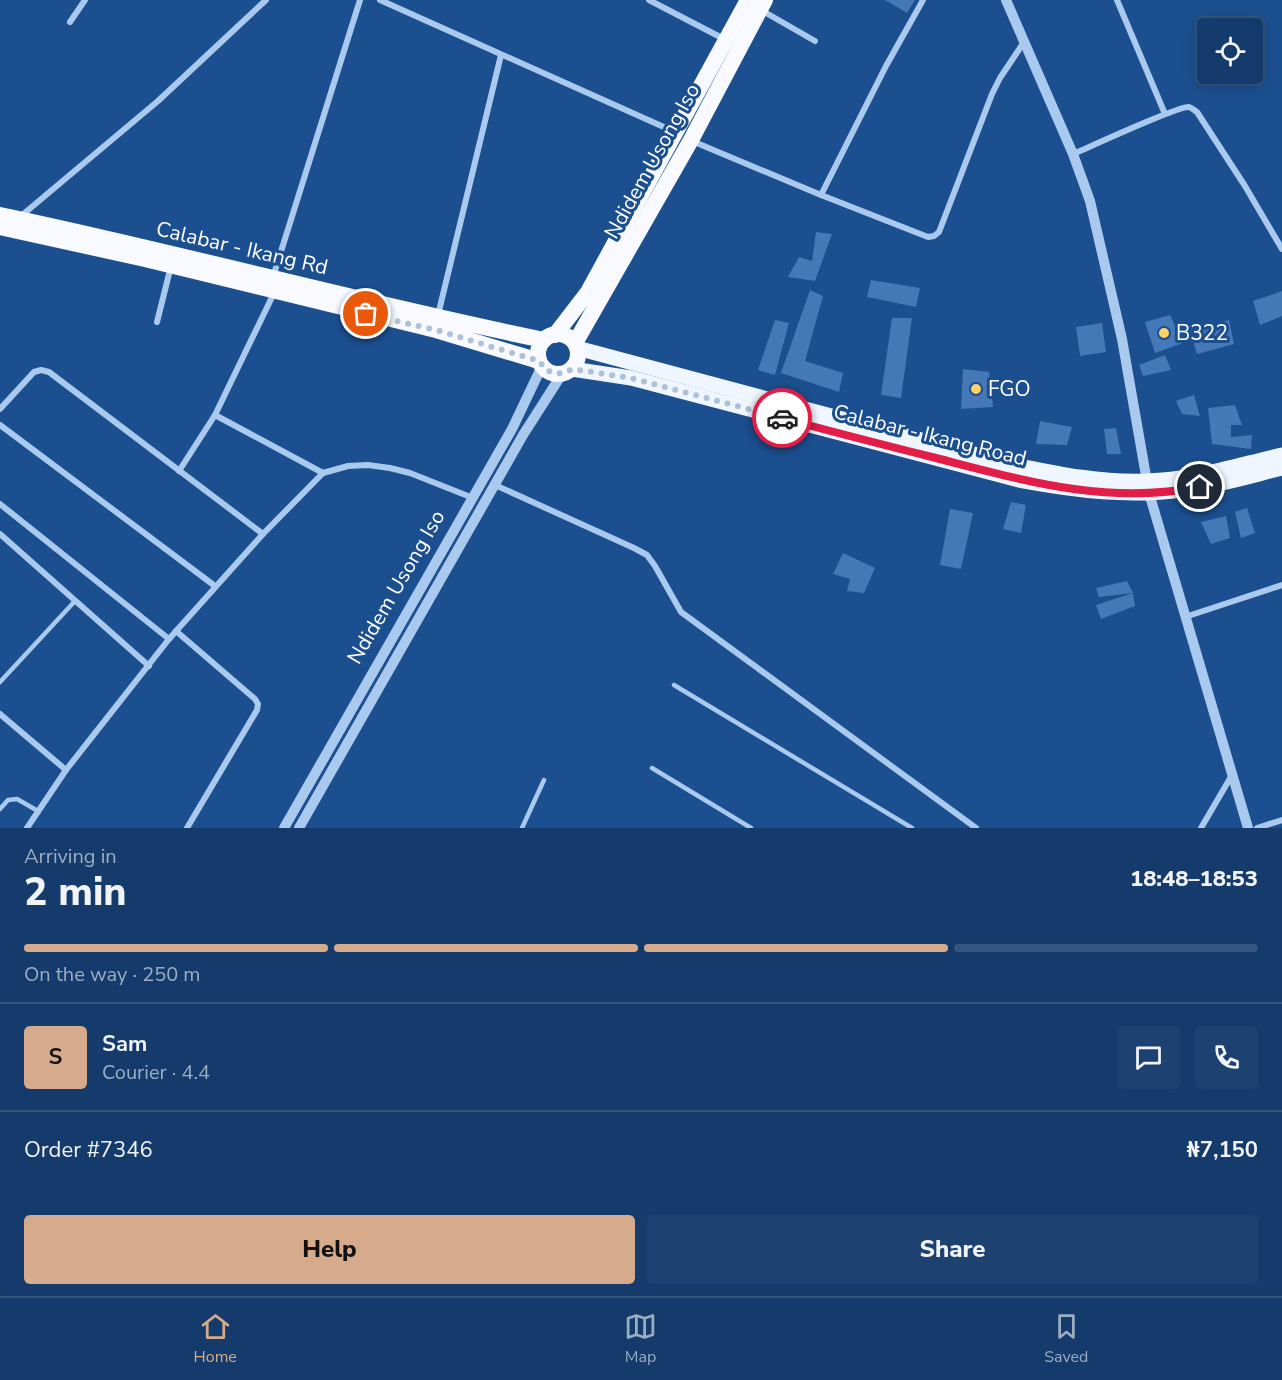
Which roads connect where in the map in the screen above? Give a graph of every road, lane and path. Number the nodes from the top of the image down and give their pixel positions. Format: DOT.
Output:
graph roads {
  1 [pos="85,0"];
  2 [pos="266,0"];
  3 [pos="360,0"];
  4 [pos="380,0"];
  5 [pos="649,0"];
  6 [pos="923,0"];
  7 [pos="1006,0"];
  8 [pos="1117,0"];
  9 [pos="758,3"];
  10 [pos="70,22"];
  11 [pos="726,40"];
  12 [pos="815,41"];
  13 [pos="1024,42"];
  14 [pos="501,55"];
  15 [pos="1166,114"];
  16 [pos="683,136"];
  17 [pos="1073,154"];
  18 [pos="821,195"];
  19 [pos="0,214"];
  20 [pos="18,218"];
  21 [pos="0,227"];
  22 [pos="1282,249"];
  23 [pos="171,266"];
  24 [pos="273,285"];
  25 [pos="437,318"];
  26 [pos="157,322"];
  27 [pos="550,337"];
  28 [pos="576,345"];
  29 [pos="541,363"];
  30 [pos="567,371"];
  31 [pos="0,409"];
  32 [pos="215,414"];
  33 [pos="0,425"];
  34 [pos="1282,454"];
  35 [pos="1282,468"];
  36 [pos="178,471"];
  37 [pos="323,473"];
  38 [pos="495,485"];
  39 [pos="1148,487"];
  40 [pos="473,498"];
  41 [pos="0,504"];
  42 [pos="0,534"];
  43 [pos="263,534"];
  44 [pos="1282,585"];
  45 [pos="215,586"];
  46 [pos="75,601"];
  47 [pos="1185,616"];
  48 [pos="176,631"];
  49 [pos="169,639"];
  50 [pos="149,666"];
  51 [pos="0,682"];
  52 [pos="674,685"];
  53 [pos="0,714"];
  54 [pos="652,768"];
  55 [pos="66,770"];
  56 [pos="1232,775"];
  57 [pos="544,780"];
  58 [pos="0,809"];
  59 [pos="38,811"];
  60 [pos="1282,820"];
  61 [pos="27,828"];
  62 [pos="187,828"];
  63 [pos="284,828"];
  64 [pos="299,828"];
  65 [pos="522,828"];
  66 [pos="751,828"];
  67 [pos="912,828"];
  68 [pos="976,828"];
  69 [pos="1201,828"];
  70 [pos="1248,828"];
  71 [pos="1257,828"];
  1 -- 10 [label="street"];
  2 -- 20 [label="street"];
  3 -- 24 [label="street"];
  4 -- 14 [label="street"];
  5 -- 11 [label="street"];
  6 -- 18 [label="street"];
  7 -- 13 [label="street"];
  8 -- 15 [label="street"];
  9 -- 11 [label="highway, Ndidem Usong Iso"];
  9 -- 12 [label="street"];
  9 -- 16 [label="highway, Ndidem Usong Iso"];
  11 -- 16 [label="highway, Ndidem Usong Iso"];
  13 -- 17 [label="street"];
  13 -- 18 [label="street"];
  14 -- 16 [label="street"];
  14 -- 25 [label="street"];
  15 -- 17 [label="street"];
  15 -- 22 [label="street"];
  16 -- 18 [label="street"];
  16 -- 27 [label="highway, Ndidem Usong Iso"];
  16 -- 28 [label="highway, Ndidem Usong Iso"];
  17 -- 39 [label="street"];
  19 -- 20 [label="highway, Calabar - Ikang Rd"];
  20 -- 24 [label="highway, Calabar - Ikang Rd"];
  21 -- 23 [label="highway, Calabar - Ikang Rd"];
  23 -- 24 [label="highway, Calabar - Ikang Rd"];
  23 -- 26 [label="street"];
  24 -- 25 [label="highway, Calabar - Ikang Rd"];
  24 -- 29 [label="highway, Calabar - Ikang Rd"];
  24 -- 32 [label="street"];
  25 -- 27 [label="highway, Calabar - Ikang Rd"];
  27 -- 28 [label="highway"];
  27 -- 29 [label="highway"];
  28 -- 30 [label="highway"];
  28 -- 39 [label="main road, Calabar - Ikang Road"];
  29 -- 30 [label="highway"];
  29 -- 40 [label="street, Ndidem Usong Iso"];
  30 -- 38 [label="street, Ndidem Usong Iso"];
  30 -- 39 [label="main road, Calabar - Ikang Road"];
  31 -- 36 [label="street"];
  32 -- 36 [label="street"];
  32 -- 37 [label="street"];
  33 -- 45 [label="street"];
  34 -- 39 [label="main road, Calabar - Ikang Road"];
  35 -- 39 [label="main road, Calabar - Ikang Road"];
  36 -- 43 [label="street"];
  37 -- 40 [label="street"];
  37 -- 43 [label="street"];
  38 -- 64 [label="street, Ndidem Usong Iso"];
  38 -- 68 [label="street"];
  39 -- 47 [label="street"];
  40 -- 63 [label="street, Ndidem Usong Iso"];
  41 -- 49 [label="street"];
  42 -- 46 [label="street"];
  43 -- 45 [label="street"];
  44 -- 47 [label="street"];
  45 -- 48 [label="street"];
  46 -- 50 [label="street"];
  46 -- 51 [label="lane"];
  47 -- 56 [label="street"];
  48 -- 49 [label="street"];
  48 -- 62 [label="street"];
  49 -- 50 [label="street"];
  50 -- 55 [label="street"];
  52 -- 67 [label="lane"];
  53 -- 55 [label="street"];
  54 -- 66 [label="lane"];
  55 -- 59 [label="street"];
  56 -- 69 [label="street"];
  56 -- 70 [label="street"];
  57 -- 65 [label="lane"];
  58 -- 59 [label="lane"];
  59 -- 61 [label="street"];
  60 -- 71 [label="street"];
}
